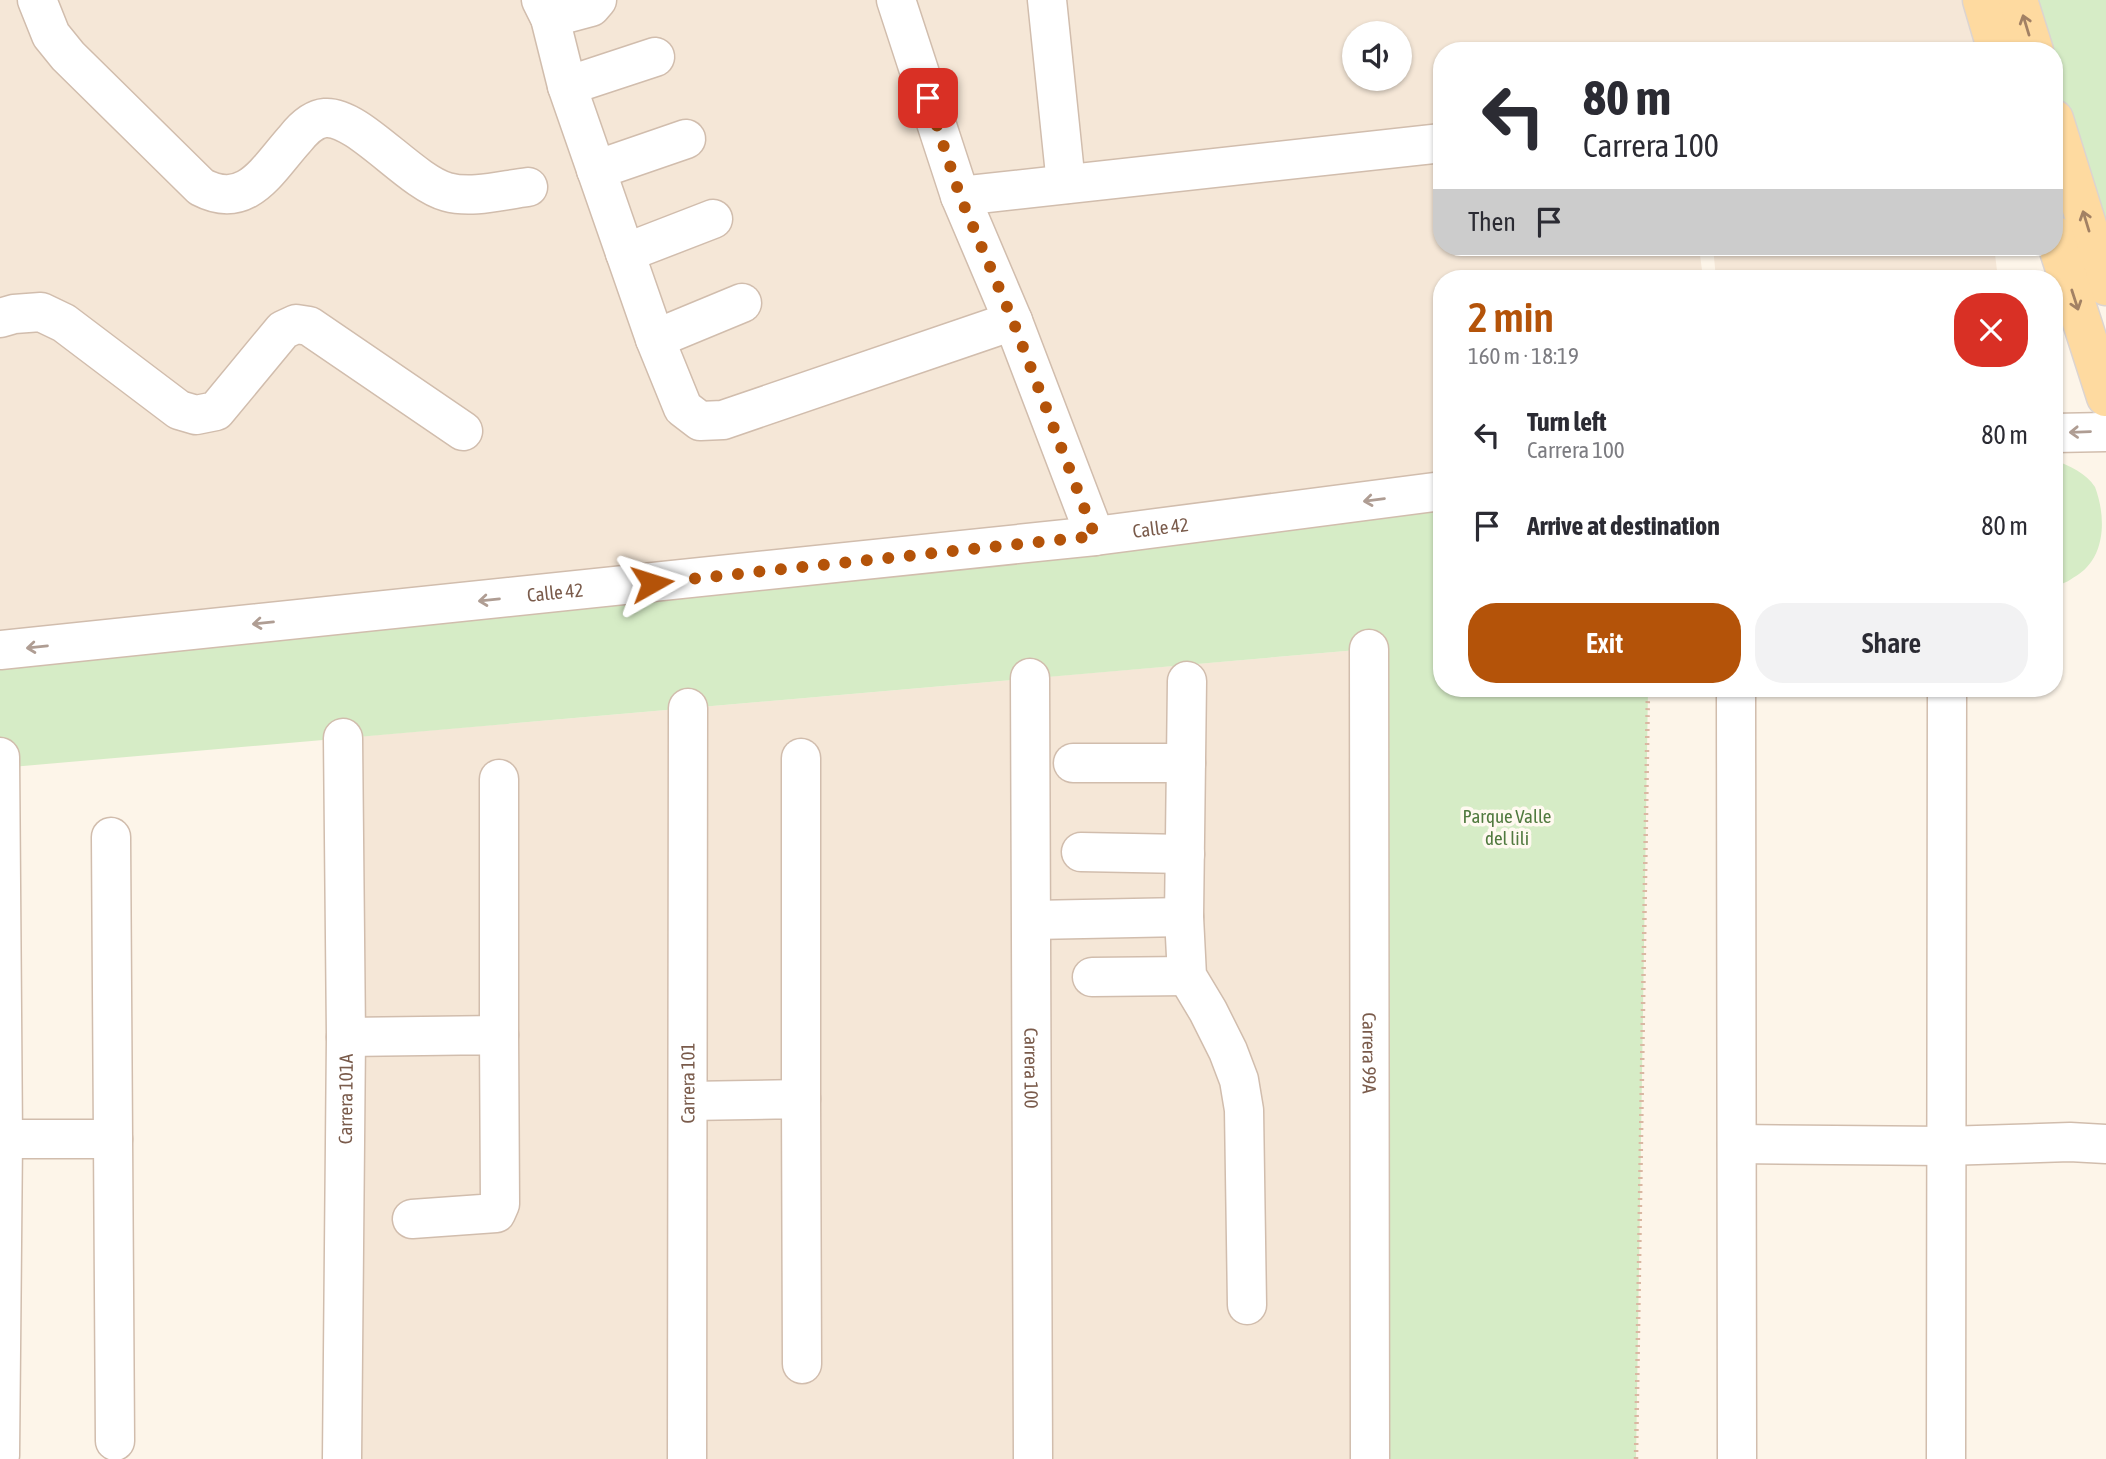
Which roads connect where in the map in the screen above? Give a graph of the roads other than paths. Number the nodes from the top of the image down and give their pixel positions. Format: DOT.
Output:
graph roads {
  1 [pos="37,0"];
  2 [pos="597,0"];
  3 [pos="896,0"];
  4 [pos="1047,0"];
  5 [pos="1982,0"];
  6 [pos="2018,0"];
  7 [pos="546,9"];
  8 [pos="1994,42"];
  9 [pos="2031,42"];
  10 [pos="655,57"];
  11 [pos="567,86"];
  12 [pos="686,139"];
  13 [pos="1433,144"];
  14 [pos="2063,148"];
  15 [pos="596,170"];
  16 [pos="1066,184"];
  17 [pos="528,187"];
  18 [pos="960,196"];
  19 [pos="713,219"];
  20 [pos="625,253"];
  21 [pos="2061,256"];
  22 [pos="2106,286"];
  23 [pos="742,303"];
  24 [pos="0,318"];
  25 [pos="1013,321"];
  26 [pos="655,339"];
  27 [pos="2106,397"];
  28 [pos="463,431"];
  29 [pos="2106,432"];
  30 [pos="2063,433"];
  31 [pos="1433,492"];
  32 [pos="1095,536"];
  33 [pos="1369,649"];
  34 [pos="0,650"];
  35 [pos="1030,678"];
  36 [pos="1187,681"];
  37 [pos="1736,697"];
  38 [pos="1947,697"];
  39 [pos="688,708"];
  40 [pos="343,738"];
  41 [pos="0,757"];
  42 [pos="801,758"];
  43 [pos="1073,763"];
  44 [pos="1186,763"];
  45 [pos="499,779"];
  46 [pos="111,837"];
  47 [pos="1081,852"];
  48 [pos="1185,854"];
  49 [pos="1184,918"];
  50 [pos="1033,920"];
  51 [pos="1187,976"];
  52 [pos="1092,977"];
  53 [pos="499,1035"];
  54 [pos="346,1037"];
  55 [pos="801,1099"];
  56 [pos="688,1101"];
  57 [pos="3,1139"];
  58 [pos="113,1139"];
  59 [pos="2106,1143"];
  60 [pos="1737,1144"];
  61 [pos="1945,1146"];
  62 [pos="412,1219"];
  63 [pos="1247,1305"];
  64 [pos="802,1364"];
  65 [pos="116,1441"];
  66 [pos="0,1455"];
  67 [pos="342,1459"];
  68 [pos="687,1459"];
  69 [pos="1033,1459"];
  70 [pos="1370,1459"];
  71 [pos="1737,1459"];
  72 [pos="1946,1459"];
  1 -- 17 [label="street"];
  2 -- 7 [label="street"];
  3 -- 18 [label="street"];
  4 -- 16 [label="street"];
  5 -- 8 [label="main road"];
  9 -- 6 [label="main road, one-way"];
  7 -- 11 [label="street"];
  10 -- 11 [label="street"];
  11 -- 15 [label="street"];
  12 -- 15 [label="street"];
  13 -- 16 [label="street"];
  22 -- 14 [label="main road, one-way"];
  15 -- 20 [label="street"];
  16 -- 18 [label="street"];
  18 -- 25 [label="street"];
  19 -- 20 [label="street"];
  20 -- 26 [label="street"];
  21 -- 27 [label="main road, one-way"];
  23 -- 26 [label="street"];
  24 -- 28 [label="street"];
  25 -- 26 [label="street"];
  25 -- 32 [label="street"];
  29 -- 30 [label="street, one-way"];
  31 -- 32 [label="street, Calle 42, one-way"];
  32 -- 34 [label="street, Calle 42, one-way"];
  33 -- 70 [label="street, Carrera 99A"];
  35 -- 50 [label="street, Carrera 100"];
  36 -- 44 [label="street"];
  37 -- 60 [label="street"];
  38 -- 61 [label="street"];
  39 -- 56 [label="street, Carrera 101"];
  40 -- 54 [label="street, Carrera 101A"];
  41 -- 57 [label="street"];
  42 -- 55 [label="street"];
  43 -- 44 [label="street"];
  44 -- 48 [label="street"];
  45 -- 53 [label="street"];
  46 -- 58 [label="street"];
  47 -- 48 [label="street"];
  48 -- 49 [label="street"];
  49 -- 50 [label="street"];
  49 -- 51 [label="street"];
  50 -- 69 [label="street, Carrera 100"];
  51 -- 52 [label="street"];
  51 -- 63 [label="street"];
  53 -- 54 [label="street"];
  53 -- 62 [label="street"];
  54 -- 67 [label="street, Carrera 101A"];
  55 -- 56 [label="street"];
  55 -- 64 [label="street"];
  56 -- 68 [label="street, Carrera 101"];
  57 -- 58 [label="street"];
  57 -- 66 [label="street"];
  58 -- 65 [label="street"];
  59 -- 61 [label="street"];
  60 -- 61 [label="street"];
  60 -- 71 [label="street"];
  61 -- 72 [label="street"];
}
